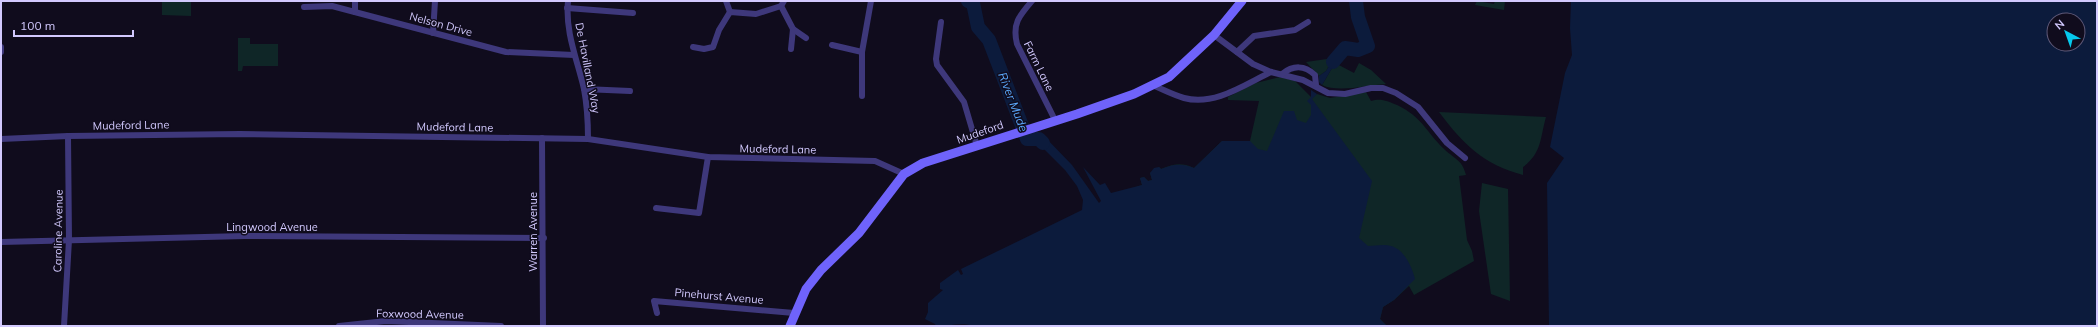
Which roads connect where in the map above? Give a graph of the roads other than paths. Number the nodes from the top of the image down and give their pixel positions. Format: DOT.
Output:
graph roads {
  1 [pos="355,1"];
  2 [pos="434,1"];
  3 [pos="726,1"];
  4 [pos="870,1"];
  5 [pos="1032,1"];
  6 [pos="1242,1"];
  7 [pos="568,4"];
  8 [pos="783,4"];
  9 [pos="304,7"];
  10 [pos="355,12"];
  11 [pos="730,12"];
  12 [pos="633,13"];
  13 [pos="941,22"];
  14 [pos="1308,22"];
  15 [pos="793,29"];
  16 [pos="433,32"];
  17 [pos="1214,35"];
  18 [pos="806,38"];
  19 [pos="832,45"];
  20 [pos="1,47"];
  21 [pos="693,47"];
  22 [pos="791,49"];
  23 [pos="1,52"];
  24 [pos="862,52"];
  25 [pos="1237,52"];
  26 [pos="574,55"];
  27 [pos="1271,72"];
  28 [pos="1282,74"];
  29 [pos="1152,85"];
  30 [pos="1316,85"];
  31 [pos="584,89"];
  32 [pos="630,91"];
  33 [pos="862,96"];
  34 [pos="1055,120"];
  35 [pos="68,136"];
  36 [pos="542,138"];
  37 [pos="1,139"];
  38 [pos="588,139"];
  39 [pos="977,146"];
  40 [pos="708,157"];
  41 [pos="1465,158"];
  42 [pos="904,174"];
  43 [pos="656,208"];
  44 [pos="544,238"];
  45 [pos="69,240"];
  46 [pos="1,242"];
  47 [pos="657,313"];
  48 [pos="794,313"];
  49 [pos="64,326"];
  50 [pos="340,326"];
  51 [pos="501,326"];
  52 [pos="543,326"];
  53 [pos="790,326"];
  1 -- 10 [label="street"];
  2 -- 16 [label="street"];
  3 -- 11 [label="street"];
  4 -- 24 [label="street"];
  5 -- 34 [label="street, Farm Lane"];
  6 -- 17 [label="street, Mudeford"];
  7 -- 12 [label="street"];
  7 -- 26 [label="street, De Havilland Way"];
  8 -- 11 [label="street"];
  8 -- 15 [label="street"];
  9 -- 10 [label="street, Nelson Drive"];
  10 -- 16 [label="street, Nelson Drive"];
  11 -- 21 [label="street"];
  13 -- 39 [label="street"];
  14 -- 25 [label="street"];
  15 -- 18 [label="street"];
  15 -- 22 [label="street"];
  16 -- 26 [label="street, Nelson Drive"];
  17 -- 25 [label="street"];
  17 -- 29 [label="street, Mudeford"];
  19 -- 24 [label="street"];
  20 -- 23 [label="street"];
  24 -- 33 [label="street"];
  25 -- 27 [label="street"];
  26 -- 31 [label="street, De Havilland Way"];
  27 -- 28 [label="street"];
  27 -- 29 [label="street"];
  28 -- 30 [label="street"];
  28 -- 30 [label="street"];
  29 -- 34 [label="street, Mudeford"];
  30 -- 41 [label="street"];
  31 -- 32 [label="street"];
  31 -- 38 [label="street, De Havilland Way"];
  34 -- 39 [label="street, Mudeford"];
  35 -- 36 [label="street, Mudeford Lane"];
  35 -- 37 [label="street, Mudeford Lane"];
  35 -- 45 [label="street, Caroline Avenue"];
  36 -- 38 [label="street, Mudeford Lane"];
  36 -- 44 [label="street, Warren Avenue"];
  38 -- 40 [label="street, Mudeford Lane"];
  39 -- 42 [label="street, Mudeford"];
  40 -- 42 [label="street, Mudeford Lane"];
  40 -- 43 [label="street"];
  42 -- 48 [label="street, Mudeford"];
  44 -- 45 [label="street, Lingwood Avenue"];
  44 -- 52 [label="street, Warren Avenue"];
  45 -- 46 [label="street, Lingwood Avenue"];
  45 -- 49 [label="street, Caroline Avenue"];
  47 -- 48 [label="street, Pinehurst Avenue"];
  48 -- 53 [label="street, Mudeford"];
  50 -- 51 [label="street, Foxwood Avenue"];
}
